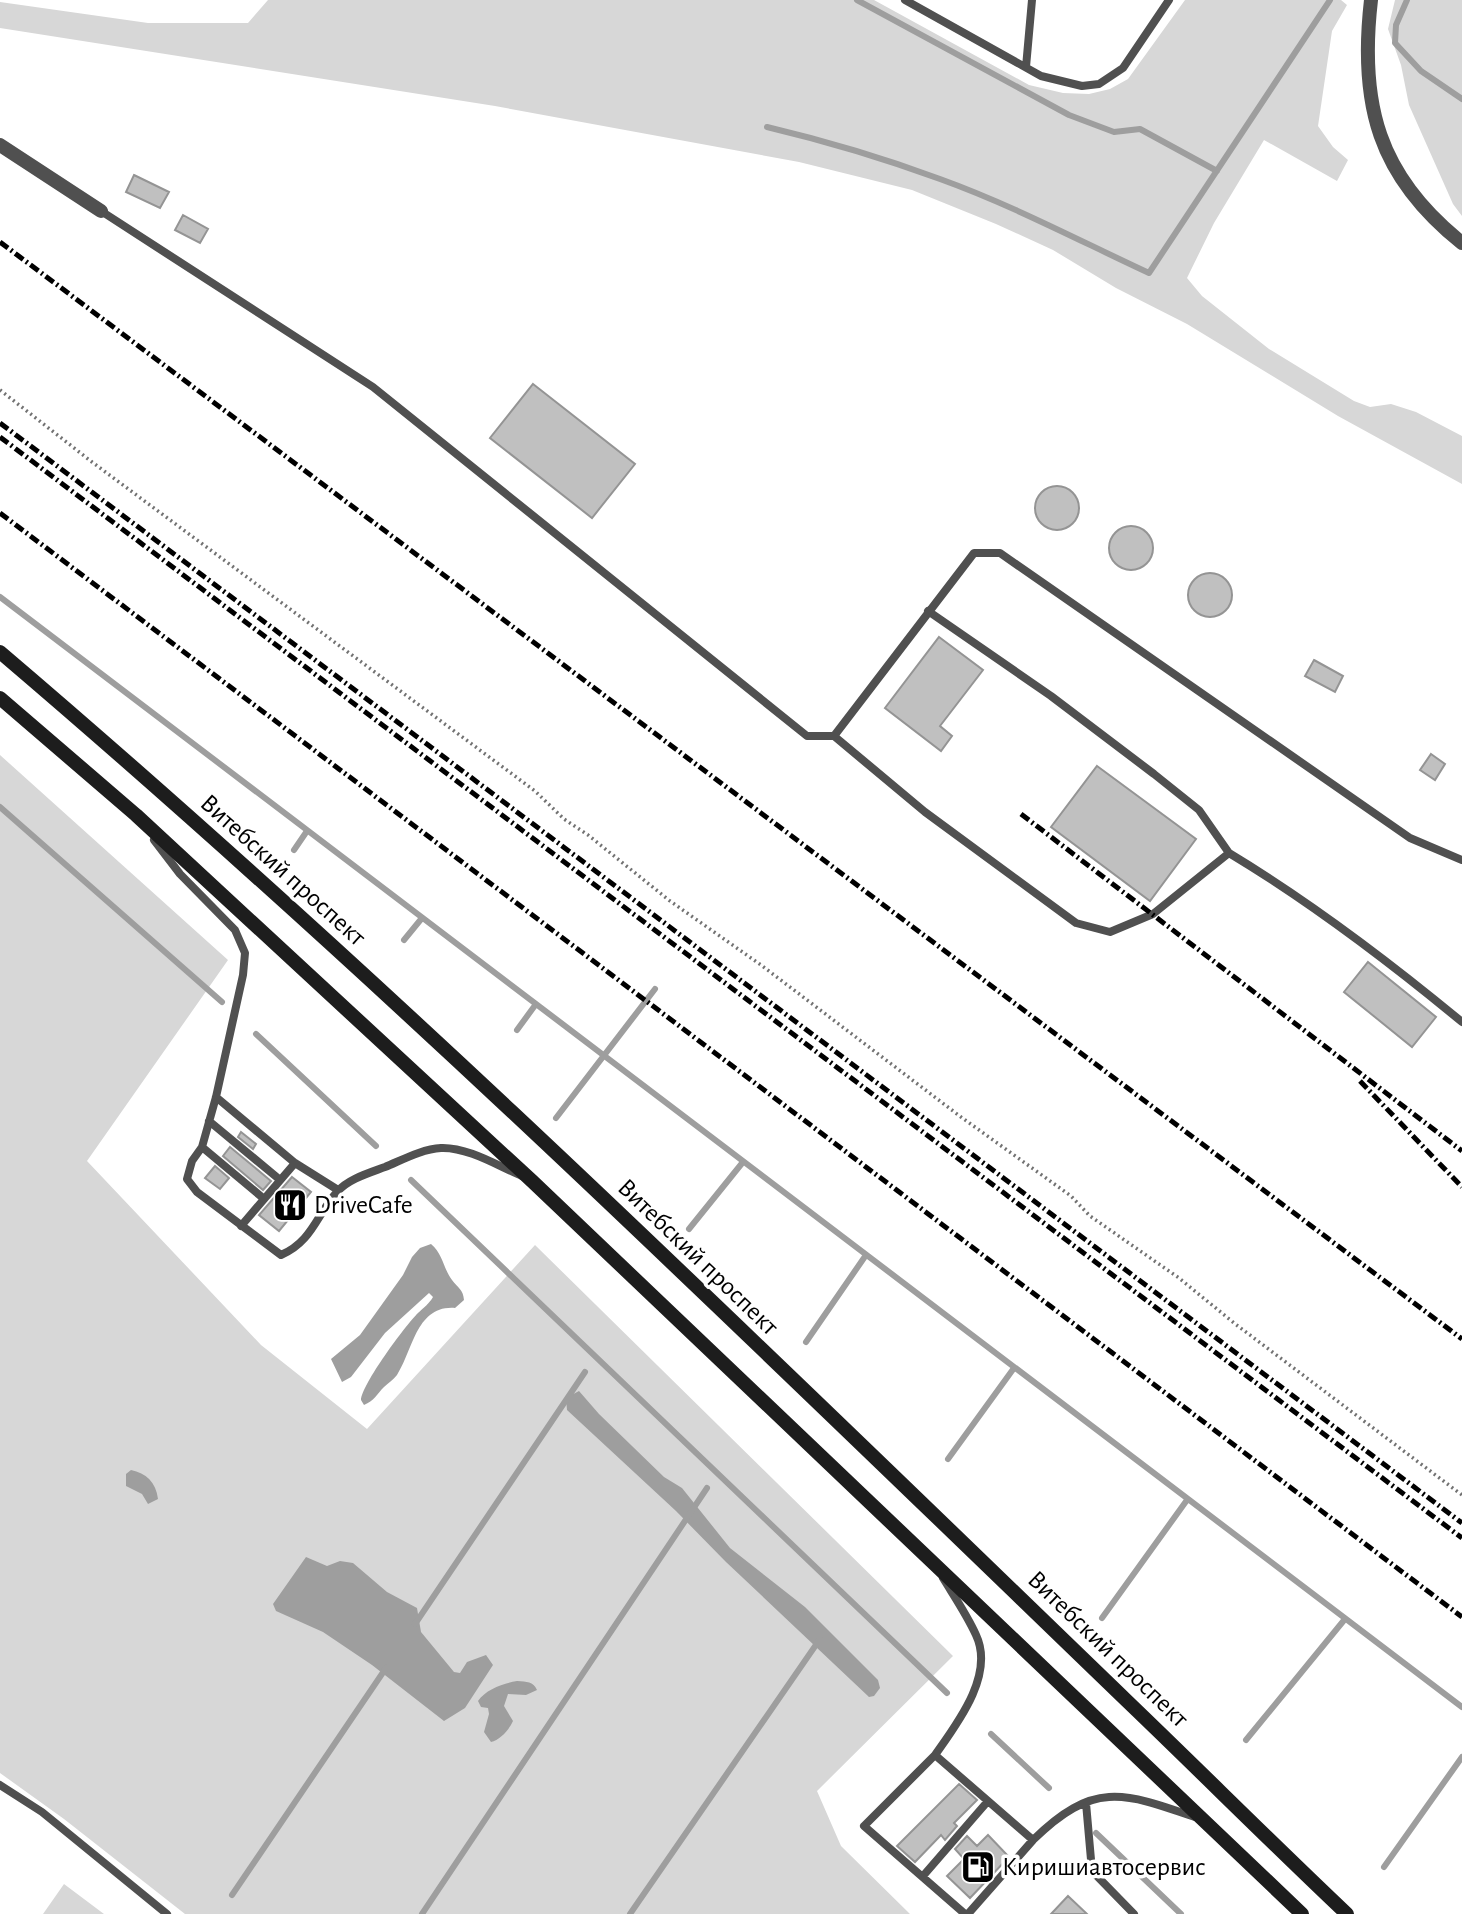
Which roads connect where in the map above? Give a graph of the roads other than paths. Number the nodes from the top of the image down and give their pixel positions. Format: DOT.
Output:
graph roads {
  1 [pos="905,0"];
  2 [pos="1032,0"];
  3 [pos="1169,0"];
  4 [pos="1371,0"];
  5 [pos="1026,67"];
  6 [pos="0,145"];
  7 [pos="102,211"];
  8 [pos="1462,243"];
  9 [pos="928,611"];
  10 [pos="0,652"];
  11 [pos="0,698"];
  12 [pos="834,736"];
  13 [pos="136,815"];
  14 [pos="1228,853"];
  15 [pos="1462,860"];
  16 [pos="1462,1022"];
  17 [pos="216,1097"];
  18 [pos="209,1121"];
  19 [pos="202,1147"];
  20 [pos="295,1163"];
  21 [pos="279,1179"];
  22 [pos="532,1181"];
  23 [pos="338,1190"];
  24 [pos="263,1198"];
  25 [pos="241,1226"];
  26 [pos="936,1566"];
  27 [pos="935,1755"];
  28 [pos="0,1785"];
  29 [pos="988,1801"];
  30 [pos="1086,1803"];
  31 [pos="1201,1819"];
  32 [pos="1033,1840"];
  33 [pos="923,1876"];
  34 [pos="167,1914"];
  35 [pos="966,1914"];
  36 [pos="1134,1914"];
  37 [pos="1301,1914"];
  38 [pos="1347,1914"];
  1 -- 5 [label="lane"];
  2 -- 5 [label="lane"];
  3 -- 5 [label="lane"];
  4 -- 8 [label="street"];
  6 -- 7 [label="street"];
  7 -- 12 [label="lane"];
  9 -- 12 [label="lane"];
  9 -- 14 [label="lane"];
  9 -- 15 [label="lane"];
  10 -- 38 [label="main road, Витебский проспект"];
  11 -- 13 [label="main road"];
  12 -- 14 [label="lane"];
  13 -- 17 [label="lane"];
  13 -- 22 [label="main road"];
  14 -- 16 [label="lane"];
  17 -- 18 [label="lane"];
  17 -- 20 [label="lane"];
  18 -- 19 [label="lane"];
  18 -- 21 [label="lane"];
  19 -- 24 [label="lane"];
  19 -- 25 [label="lane"];
  20 -- 21 [label="lane"];
  20 -- 23 [label="lane"];
  21 -- 24 [label="lane"];
  22 -- 23 [label="lane"];
  22 -- 26 [label="main road"];
  23 -- 25 [label="lane"];
  24 -- 25 [label="lane"];
  26 -- 27 [label="lane"];
  26 -- 31 [label="main road"];
  27 -- 29 [label="lane"];
  27 -- 33 [label="lane"];
  28 -- 34 [label="lane"];
  29 -- 32 [label="lane"];
  29 -- 33 [label="lane"];
  30 -- 31 [label="lane"];
  30 -- 32 [label="lane"];
  30 -- 36 [label="lane"];
  31 -- 37 [label="main road"];
  32 -- 35 [label="lane"];
  33 -- 35 [label="lane"];
}
